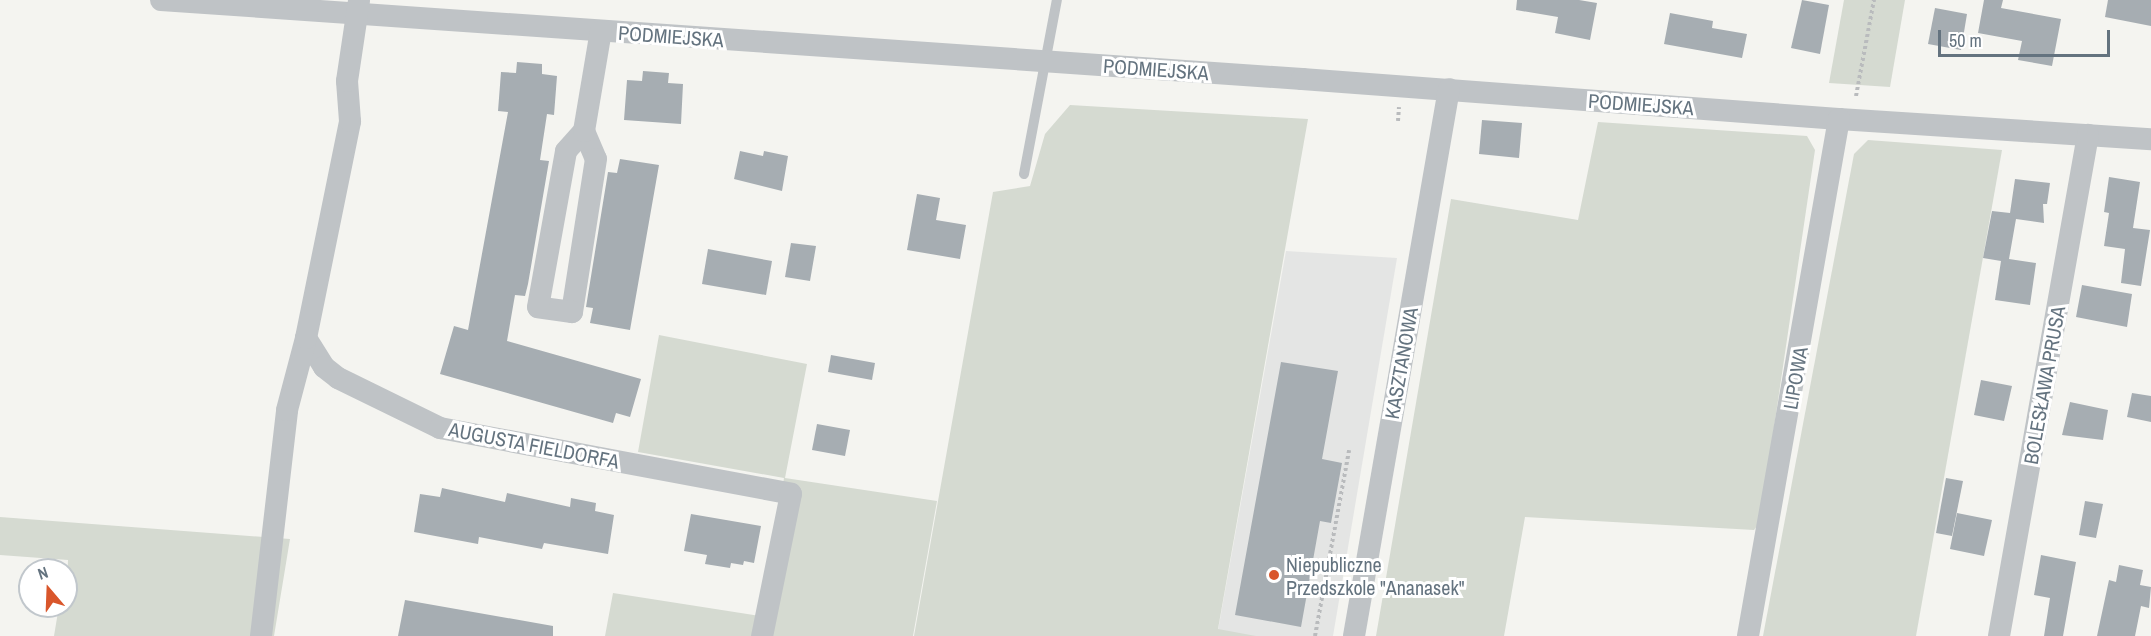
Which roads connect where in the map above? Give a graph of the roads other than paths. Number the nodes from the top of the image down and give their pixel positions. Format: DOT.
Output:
graph roads {
  1 [pos="161,0"];
  2 [pos="1057,0"];
  3 [pos="253,3"];
  4 [pos="358,7"];
  5 [pos="601,31"];
  6 [pos="1044,61"];
  7 [pos="1449,89"];
  8 [pos="1839,120"];
  9 [pos="584,131"];
  10 [pos="2088,135"];
  11 [pos="2151,139"];
  12 [pos="1024,174"];
  13 [pos="306,338"];
  14 [pos="261,636"];
  15 [pos="762,636"];
  16 [pos="1354,636"];
  17 [pos="1748,636"];
  18 [pos="1999,636"];
  1 -- 3 [label="street, PODMIEJSKA"];
  2 -- 6 [label="lane"];
  3 -- 4 [label="street, PODMIEJSKA"];
  4 -- 5 [label="street, PODMIEJSKA"];
  4 -- 13 [label="street"];
  5 -- 6 [label="street, PODMIEJSKA"];
  5 -- 9 [label="street"];
  6 -- 7 [label="street, PODMIEJSKA"];
  6 -- 12 [label="lane"];
  7 -- 8 [label="street, PODMIEJSKA"];
  7 -- 16 [label="street, KASZTANOWA"];
  8 -- 10 [label="street, PODMIEJSKA"];
  8 -- 17 [label="street, LIPOWA"];
  9 -- 9 [label="street"];
  10 -- 11 [label="street, PODMIEJSKA"];
  10 -- 18 [label="street, BOLESŁAWA PRUSA"];
  13 -- 14 [label="street"];
  13 -- 15 [label="street, AUGUSTA FIELDORFA"];
}
